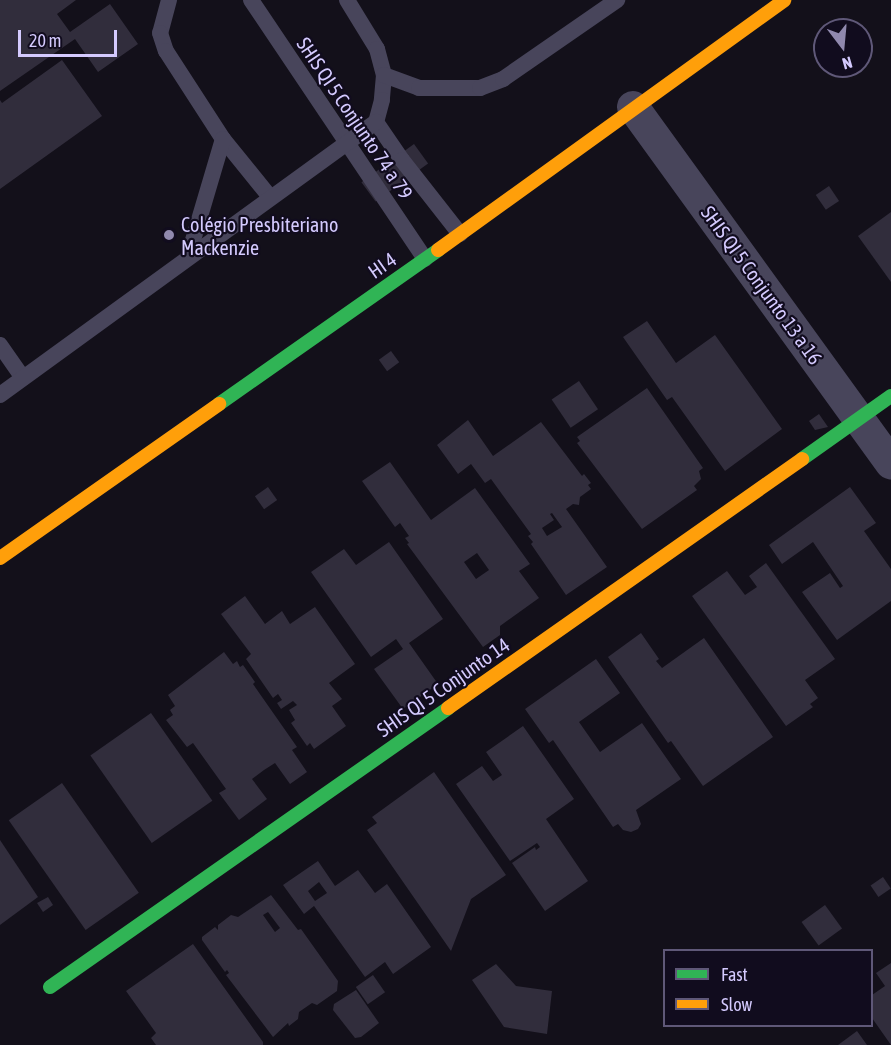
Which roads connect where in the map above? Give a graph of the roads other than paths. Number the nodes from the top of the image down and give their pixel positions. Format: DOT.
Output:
graph roads {
  1 [pos="169,0"];
  2 [pos="251,0"];
  3 [pos="347,0"];
  4 [pos="617,0"];
  5 [pos="784,0"];
  6 [pos="384,75"];
  7 [pos="633,107"];
  8 [pos="376,122"];
  9 [pos="223,139"];
  10 [pos="345,142"];
  11 [pos="270,197"];
  12 [pos="460,234"];
  13 [pos="188,257"];
  14 [pos="425,259"];
  15 [pos="0,345"];
  16 [pos="23,378"];
  17 [pos="0,395"];
  18 [pos="891,396"];
  19 [pos="859,419"];
  20 [pos="891,463"];
  21 [pos="0,558"];
  22 [pos="50,987"];
  1 -- 9 [label="lane"];
  2 -- 10 [label="lane, SHIS QI 5 Conjunto 74 a 79"];
  3 -- 6 [label="lane, SHIS QI 5 Conjunto 74 a 79"];
  4 -- 6 [label="lane"];
  5 -- 7 [label="street, HI 4"];
  6 -- 8 [label="lane, SHIS QI 5 Conjunto 74 a 79"];
  7 -- 12 [label="street, HI 4"];
  7 -- 19 [label="street, SHIS QI 5 Conjunto 13 a 16"];
  8 -- 10 [label="lane"];
  8 -- 12 [label="lane, SHIS QI 5 Conjunto 74 a 79"];
  9 -- 11 [label="lane"];
  9 -- 13 [label="lane"];
  10 -- 11 [label="lane"];
  10 -- 14 [label="lane, SHIS QI 5 Conjunto 74 a 79"];
  11 -- 13 [label="lane"];
  12 -- 14 [label="street, HI 4"];
  13 -- 16 [label="lane"];
  14 -- 21 [label="street, HI 4"];
  15 -- 16 [label="lane"];
  16 -- 17 [label="lane"];
  18 -- 19 [label="street, SHIS QI 5 Conjunto 14"];
  19 -- 20 [label="street, SHIS QI 5 Conjunto 13 a 16"];
  19 -- 22 [label="street, SHIS QI 5 Conjunto 14"];
}
